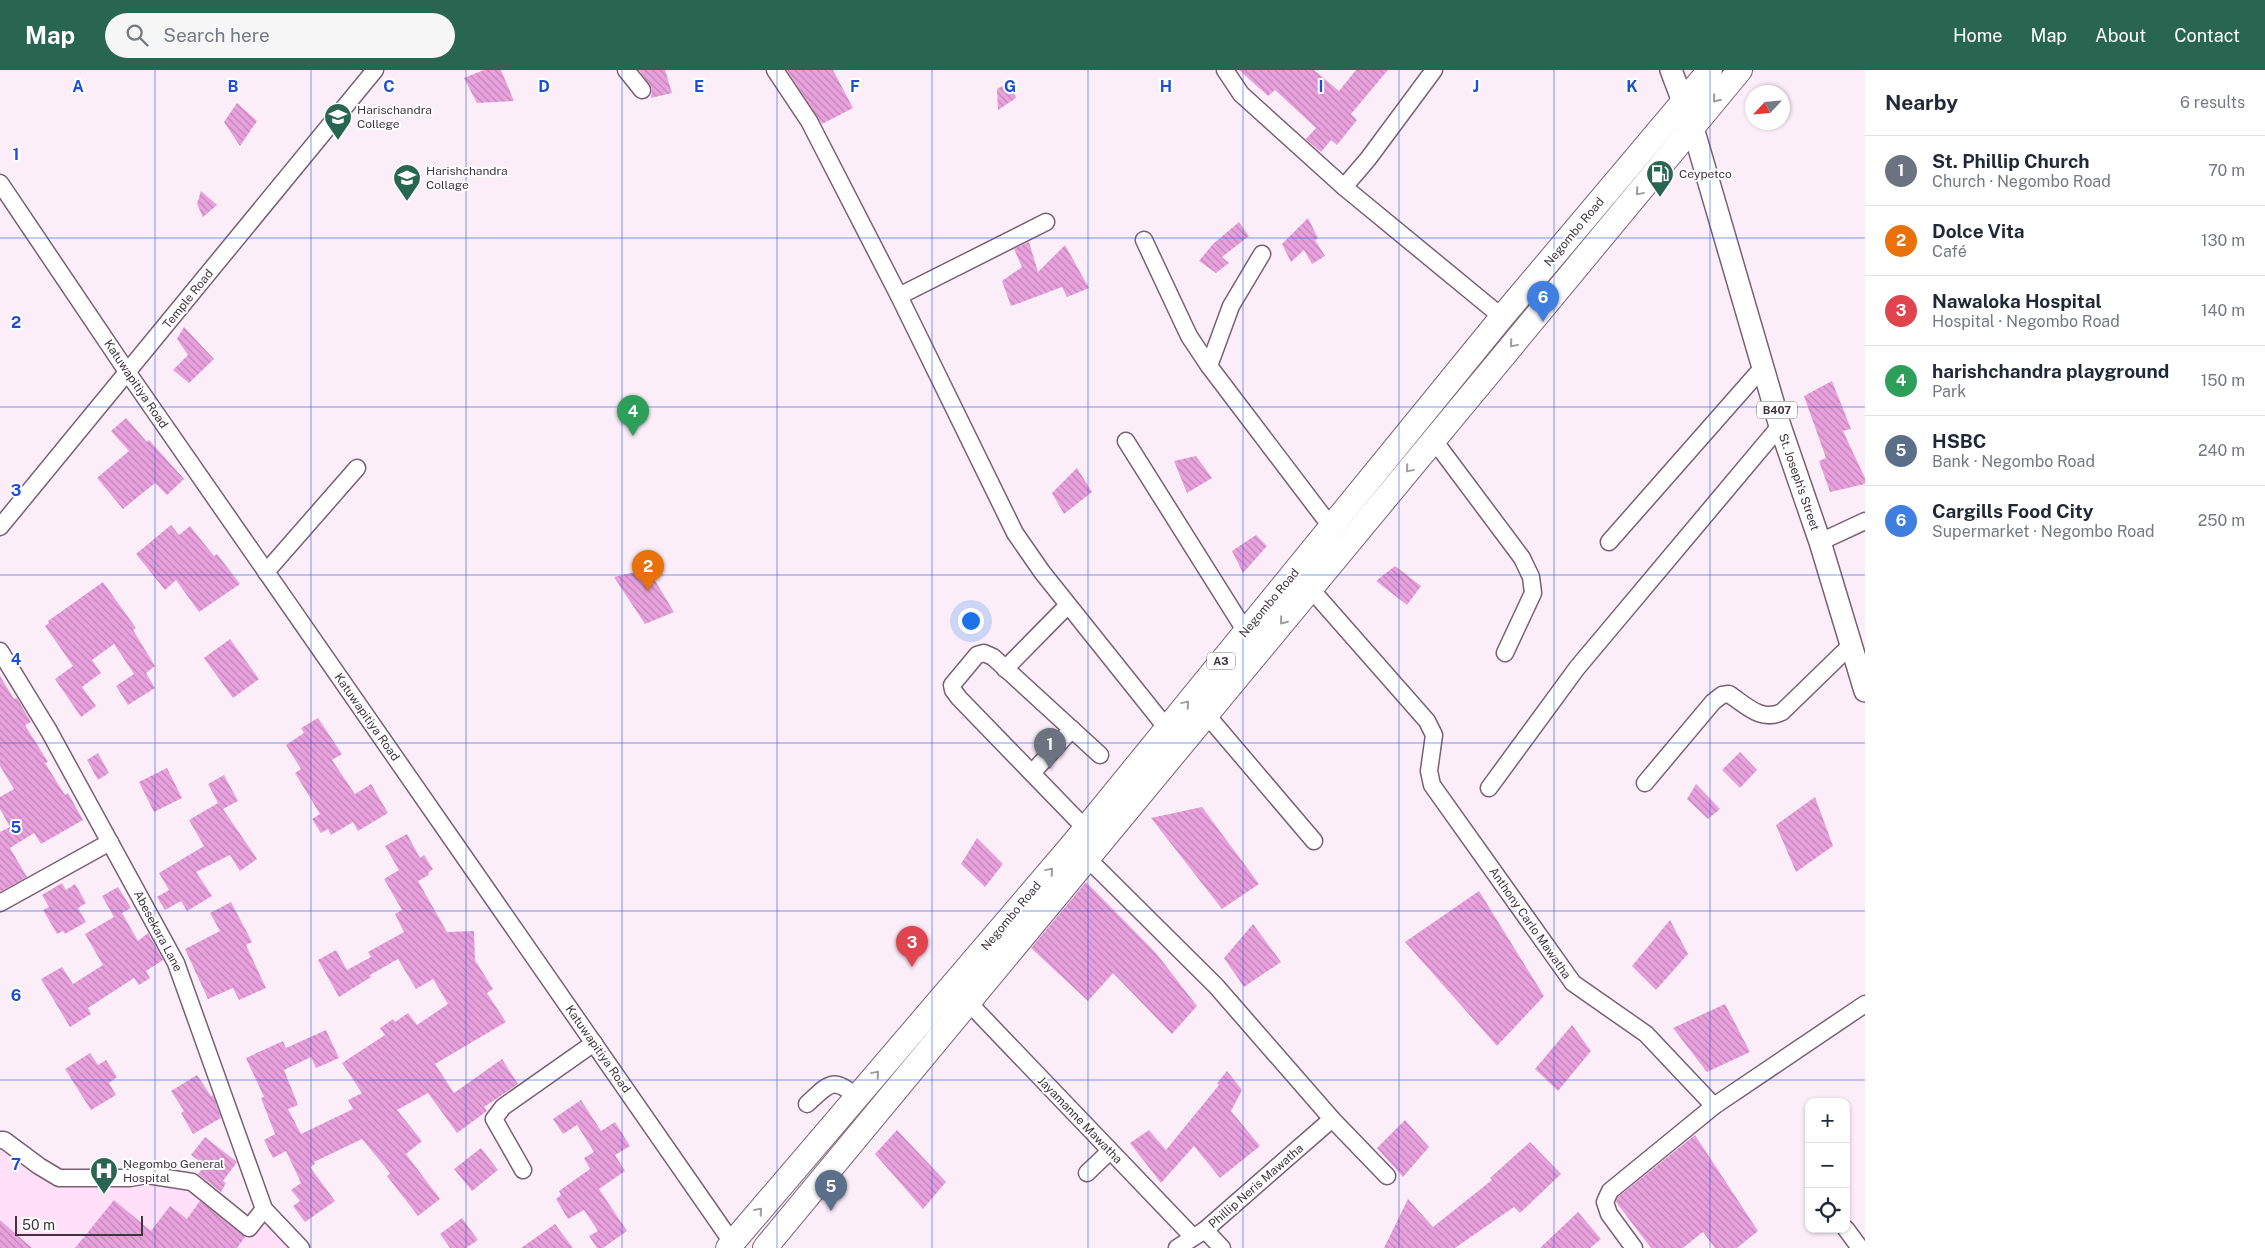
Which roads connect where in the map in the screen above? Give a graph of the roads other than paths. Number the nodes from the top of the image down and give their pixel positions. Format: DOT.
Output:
graph roads {
  1 [pos="375,70"];
  2 [pos="626,70"];
  3 [pos="775,70"];
  4 [pos="1225,70"];
  5 [pos="1434,70"];
  6 [pos="1672,70"];
  7 [pos="1710,70"];
  8 [pos="1740,70"];
  9 [pos="642,90"];
  10 [pos="1683,103"];
  11 [pos="1693,128"];
  12 [pos="0,183"];
  13 [pos="1344,187"];
  14 [pos="1046,222"];
  15 [pos="1144,240"];
  16 [pos="1262,254"];
  17 [pos="899,296"];
  18 [pos="1502,317"];
  19 [pos="1209,366"];
  20 [pos="1763,367"];
  21 [pos="128,373"];
  22 [pos="1780,426"];
  23 [pos="1433,440"];
  24 [pos="1126,441"];
  25 [pos="357,468"];
  26 [pos="1865,521"];
  27 [pos="0,528"];
  28 [pos="1332,528"];
  29 [pos="1609,542"];
  30 [pos="1820,542"];
  31 [pos="266,572"];
  32 [pos="1310,588"];
  33 [pos="1068,605"];
  34 [pos="1246,632"];
  35 [pos="1851,645"];
  36 [pos="0,651"];
  37 [pos="1505,653"];
  38 [pos="1005,668"];
  39 [pos="1865,691"];
  40 [pos="1206,714"];
  41 [pos="1072,729"];
  42 [pos="1173,736"];
  43 [pos="1100,755"];
  44 [pos="1032,773"];
  45 [pos="1645,783"];
  46 [pos="1489,788"];
  47 [pos="1086,828"];
  48 [pos="1314,841"];
  49 [pos="110,842"];
  50 [pos="1088,859"];
  51 [pos="0,903"];
  52 [pos="968,1002"];
  53 [pos="1865,1004"];
  54 [pos="594,1043"];
  55 [pos="856,1097"];
  56 [pos="807,1104"];
  57 [pos="1714,1106"];
  58 [pos="1332,1119"];
  59 [pos="0,1140"];
  60 [pos="1110,1151"];
  61 [pos="523,1170"];
  62 [pos="1087,1173"];
  63 [pos="1387,1176"];
  64 [pos="264,1208"];
  65 [pos="1199,1233"];
  66 [pos="1849,1233"];
  67 [pos="732,1246"];
  68 [pos="301,1248"];
  69 [pos="765,1248"];
  70 [pos="1177,1248"];
  71 [pos="1222,1248"];
  72 [pos="1634,1248"];
  73 [pos="1860,1248"];
  1 -- 21 [label="street, Temple Road"];
  2 -- 9 [label="street"];
  3 -- 17 [label="street"];
  4 -- 13 [label="street"];
  5 -- 13 [label="street"];
  6 -- 10 [label="main road, St. Joseph's Street"];
  7 -- 10 [label="highway, Negombo Road / A3"];
  8 -- 11 [label="highway, Negombo Road / A3, one-way"];
  10 -- 11 [label="main road, St. Joseph's Street"];
  10 -- 18 [label="highway, Negombo Road / A3"];
  11 -- 20 [label="main road, St. Joseph's Street / B407"];
  11 -- 23 [label="highway, Negombo Road / A3, one-way"];
  12 -- 21 [label="street, Katuwapitiya Road"];
  13 -- 18 [label="street"];
  14 -- 17 [label="street"];
  15 -- 19 [label="street"];
  16 -- 19 [label="street"];
  17 -- 33 [label="street"];
  18 -- 28 [label="highway, Negombo Road / A3"];
  19 -- 28 [label="street"];
  20 -- 22 [label="main road, St. Joseph's Street / B407"];
  20 -- 29 [label="street"];
  21 -- 27 [label="street, Temple Road"];
  21 -- 31 [label="street, Katuwapitiya Road"];
  22 -- 30 [label="main road, St. Joseph's Street / B407"];
  22 -- 46 [label="street"];
  23 -- 32 [label="highway, Negombo Road / A3, one-way"];
  23 -- 37 [label="street"];
  24 -- 34 [label="street"];
  25 -- 31 [label="street"];
  26 -- 30 [label="street"];
  28 -- 34 [label="highway, Negombo Road / A3"];
  30 -- 35 [label="main road, St. Joseph's Street / B407"];
  31 -- 54 [label="street, Katuwapitiya Road"];
  32 -- 40 [label="highway, Negombo Road / A3, one-way"];
  32 -- 57 [label="street, Anthony Carlo Mawatha"];
  33 -- 38 [label="street"];
  33 -- 42 [label="street"];
  42 -- 34 [label="highway, Negombo Road / A3, one-way"];
  35 -- 39 [label="main road, St. Joseph's Street / B407"];
  35 -- 45 [label="street"];
  36 -- 49 [label="street, Abesekara Lane"];
  38 -- 41 [label="street"];
  38 -- 44 [label="street"];
  40 -- 42 [label="highway, Negombo Road / A3"];
  40 -- 48 [label="street"];
  41 -- 43 [label="street"];
  41 -- 44 [label="street"];
  42 -- 47 [label="highway, Negombo Road / A3"];
  42 -- 50 [label="highway, Negombo Road / A3"];
  44 -- 47 [label="street"];
  55 -- 47 [label="highway, Negombo Road / A3, one-way"];
  49 -- 51 [label="street"];
  49 -- 64 [label="street, Abesekara Lane"];
  50 -- 52 [label="highway, Negombo Road / A3"];
  50 -- 58 [label="street"];
  52 -- 60 [label="street, Jayamanne Mawatha"];
  52 -- 69 [label="highway, Negombo Road / A3"];
  53 -- 57 [label="street"];
  54 -- 61 [label="street"];
  54 -- 67 [label="street, Katuwapitiya Road"];
  55 -- 56 [label="street"];
  67 -- 55 [label="highway, Negombo Road / A3, one-way"];
  57 -- 72 [label="street"];
  58 -- 63 [label="street"];
  58 -- 65 [label="street, Phillip Neris Mawatha"];
  59 -- 64 [label="street"];
  60 -- 62 [label="street"];
  60 -- 65 [label="street, Jayamanne Mawatha"];
  64 -- 68 [label="street, Abesekara Lane"];
  65 -- 70 [label="street, Phillip Neris Mawatha"];
  65 -- 71 [label="street, Jayamanne Mawatha"];
  66 -- 73 [label="street"];
}
